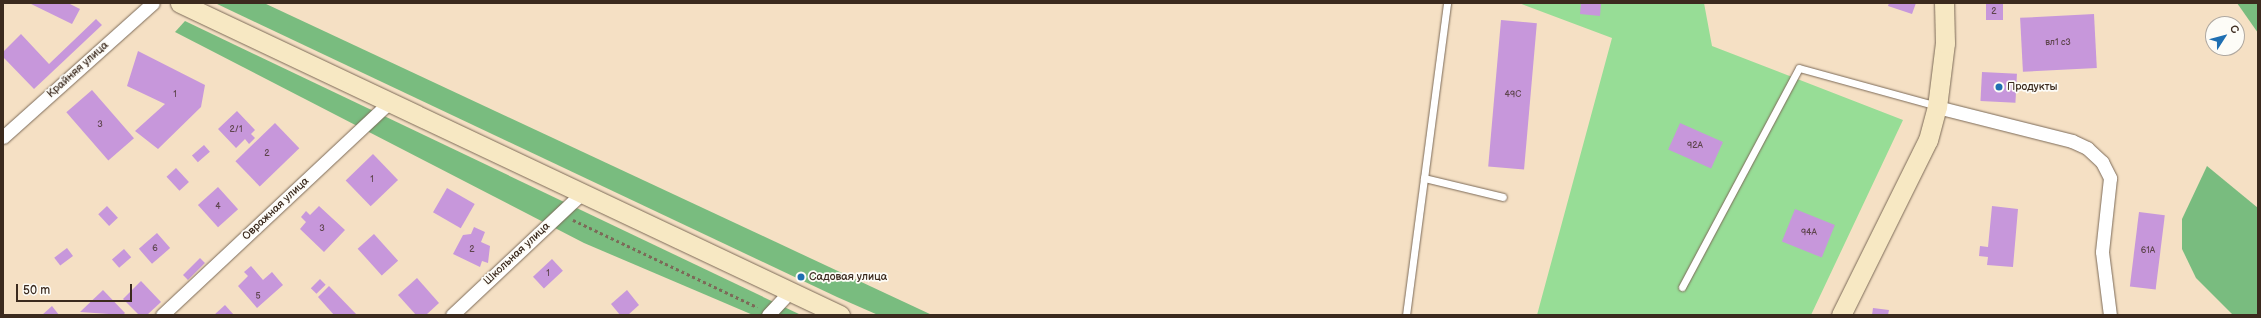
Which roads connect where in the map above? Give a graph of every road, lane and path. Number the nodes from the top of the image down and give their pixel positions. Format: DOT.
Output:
graph roads {
  1 [pos="153,3"];
  2 [pos="180,3"];
  3 [pos="1447,3"];
  4 [pos="1944,3"];
  5 [pos="390,102"];
  6 [pos="1937,106"];
  7 [pos="3,137"];
  8 [pos="1424,178"];
  9 [pos="582,193"];
  10 [pos="1502,197"];
  11 [pos="560,214"];
  12 [pos="1682,287"];
  13 [pos="790,291"];
  14 [pos="768,314"];
  15 [pos="162,315"];
  16 [pos="452,315"];
  17 [pos="840,315"];
  18 [pos="1406,315"];
  19 [pos="1841,315"];
  20 [pos="2110,315"];
  1 -- 7 [label="street, Крайняя улица"];
  2 -- 5 [label="street"];
  3 -- 8 [label="lane"];
  4 -- 6 [label="street"];
  5 -- 9 [label="street"];
  5 -- 15 [label="street, Овражная улица"];
  6 -- 12 [label="lane"];
  6 -- 19 [label="street"];
  6 -- 20 [label="street"];
  8 -- 10 [label="lane"];
  8 -- 18 [label="lane"];
  9 -- 11 [label="street, Школьная улица"];
  9 -- 13 [label="street"];
  11 -- 14 [label="path"];
  11 -- 16 [label="street, Школьная улица"];
  13 -- 14 [label="street"];
  13 -- 17 [label="street"];
}
